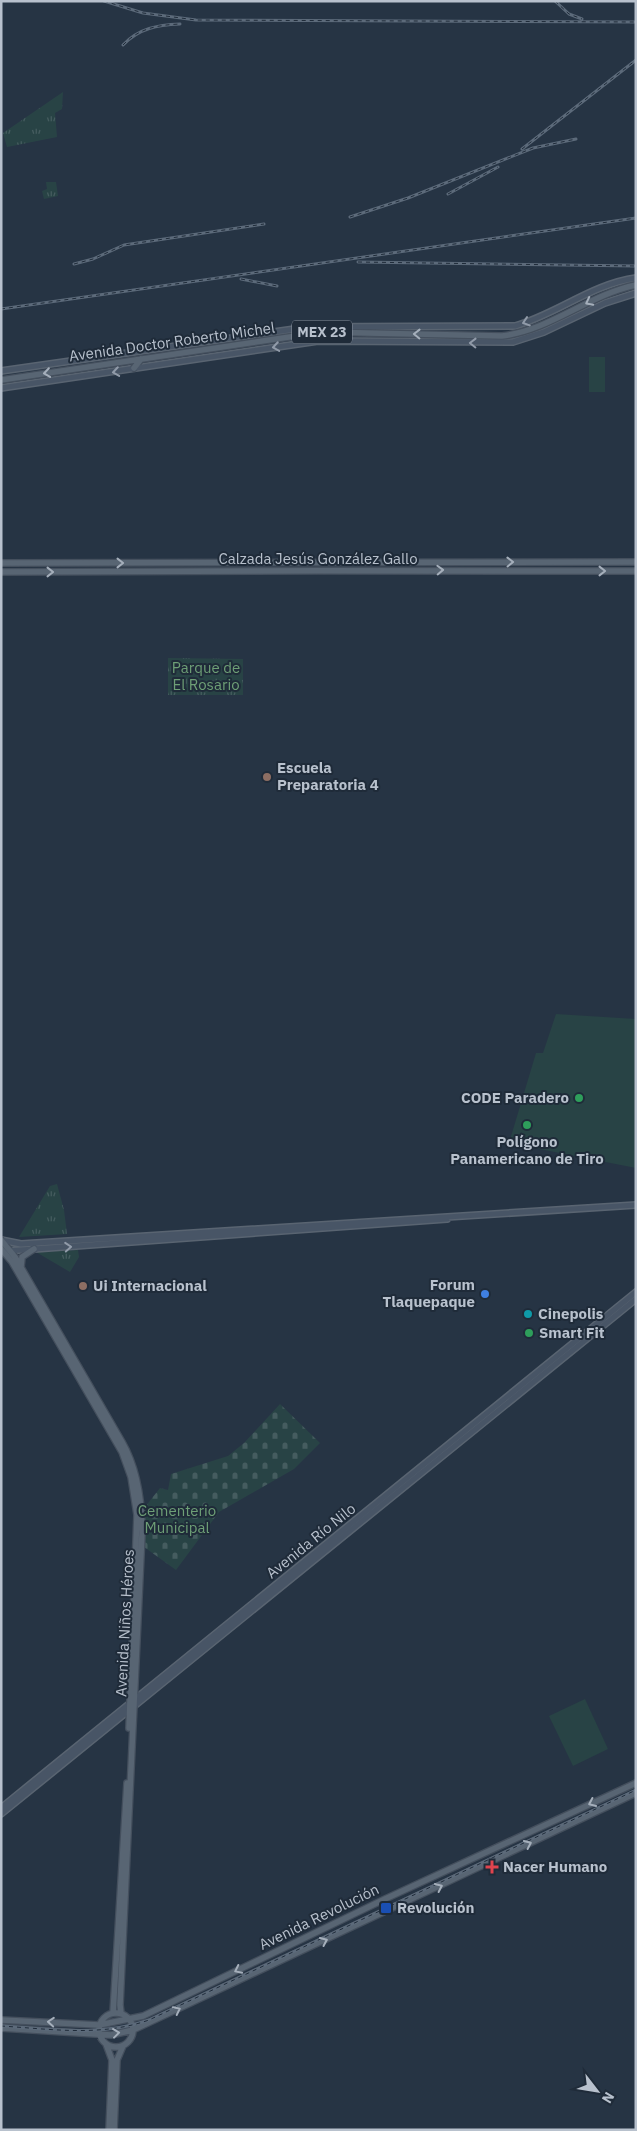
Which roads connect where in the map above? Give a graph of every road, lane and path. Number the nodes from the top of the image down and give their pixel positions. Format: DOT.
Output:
graph roads {
  1 [pos="636,278"];
  2 [pos="636,285"];
  3 [pos="636,293"];
  4 [pos="436,327"];
  5 [pos="371,333"];
  6 [pos="435,334"];
  7 [pos="370,342"];
  8 [pos="192,344"];
  9 [pos="193,351"];
  10 [pos="142,359"];
  11 [pos="134,368"];
  12 [pos="1,371"];
  13 [pos="1,380"];
  14 [pos="1,388"];
  15 [pos="636,562"];
  16 [pos="1,563"];
  17 [pos="381,563"];
  18 [pos="359,571"];
  19 [pos="636,571"];
  20 [pos="1,572"];
  21 [pos="636,1205"];
  22 [pos="510,1213"];
  23 [pos="1,1240"];
  24 [pos="34,1249"];
  25 [pos="11,1251"];
  26 [pos="2,1252"];
  27 [pos="22,1269"];
  28 [pos="635,1295"];
  29 [pos="132,1705"];
  30 [pos="636,1782"];
  31 [pos="636,1793"];
  32 [pos="1,1808"];
  33 [pos="1,1814"];
  34 [pos="113,2013"];
  35 [pos="121,2013"];
  36 [pos="1,2020"];
  37 [pos="130,2020"];
  38 [pos="99,2025"];
  39 [pos="1,2028"];
  40 [pos="133,2030"];
  41 [pos="99,2034"];
  42 [pos="106,2044"];
  43 [pos="124,2045"];
  44 [pos="109,2130"];
  45 [pos="114,2130"];
  1 -- 4 [label="main road, Avenida Doctor Roberto Michel, one-way"];
  2 -- 6 [label="main road, Avenida Doctor Roberto Michel / MEX 23, one-way"];
  3 -- 7 [label="main road, Avenida Doctor Roberto Michel, one-way"];
  4 -- 6 [label="main road"];
  4 -- 8 [label="main road, Avenida Doctor Roberto Michel"];
  6 -- 5 [label="main road, Avenida Doctor Roberto Michel / MEX 23, one-way"];
  5 -- 7 [label="main road"];
  5 -- 9 [label="main road, Avenida Doctor Roberto Michel / MEX 23"];
  7 -- 11 [label="main road, Avenida Doctor Roberto Michel, one-way"];
  8 -- 9 [label="main road"];
  8 -- 12 [label="main road, Avenida Doctor Roberto Michel"];
  9 -- 10 [label="main road, Avenida Doctor Roberto Michel / MEX 23"];
  10 -- 11 [label="main road"];
  10 -- 13 [label="main road, Avenida Doctor Roberto Michel / MEX 23, one-way"];
  11 -- 14 [label="main road, Avenida Doctor Roberto Michel, one-way"];
  17 -- 15 [label="main road, Calzada Jesús González Gallo, one-way"];
  16 -- 17 [label="main road, Calzada Jesús González Gallo, one-way"];
  17 -- 18 [label="main road"];
  18 -- 19 [label="main road, Calzada Jesús González Gallo, one-way"];
  20 -- 18 [label="main road, Calzada Jesús González Gallo, one-way"];
  21 -- 22 [label="main road"];
  22 -- 23 [label="main road"];
  24 -- 22 [label="main road, one-way"];
  23 -- 25 [label="main road, Avenida Niños Héroes"];
  24 -- 25 [label="main road"];
  24 -- 27 [label="main road"];
  25 -- 26 [label="main road"];
  25 -- 27 [label="main road, Avenida Niños Héroes"];
  26 -- 29 [label="main road, Avenida Niños Héroes"];
  27 -- 29 [label="main road, Avenida Niños Héroes"];
  28 -- 29 [label="main road, Avenida Río Nilo"];
  29 -- 32 [label="main road, Avenida Río Nilo"];
  29 -- 33 [label="main road, Avenida Río Nilo"];
  29 -- 34 [label="main road, Avenida Niños Héroes"];
  29 -- 35 [label="main road, Avenida Niños Héroes"];
  30 -- 37 [label="main road, Avenida Revolución, one-way"];
  40 -- 31 [label="main road, Avenida Revolución, one-way"];
  34 -- 35 [label="main road"];
  34 -- 38 [label="main road"];
  35 -- 37 [label="main road"];
  38 -- 36 [label="main road, Avenida Revolución, one-way"];
  37 -- 38 [label="main road, Avenida Revolución"];
  37 -- 40 [label="main road"];
  38 -- 41 [label="main road"];
  39 -- 41 [label="main road, Avenida Revolución"];
  41 -- 40 [label="main road, Avenida Revolución, one-way"];
  40 -- 43 [label="main road"];
  41 -- 42 [label="main road"];
  42 -- 43 [label="main road"];
  42 -- 44 [label="main road"];
  43 -- 45 [label="main road"];
}
